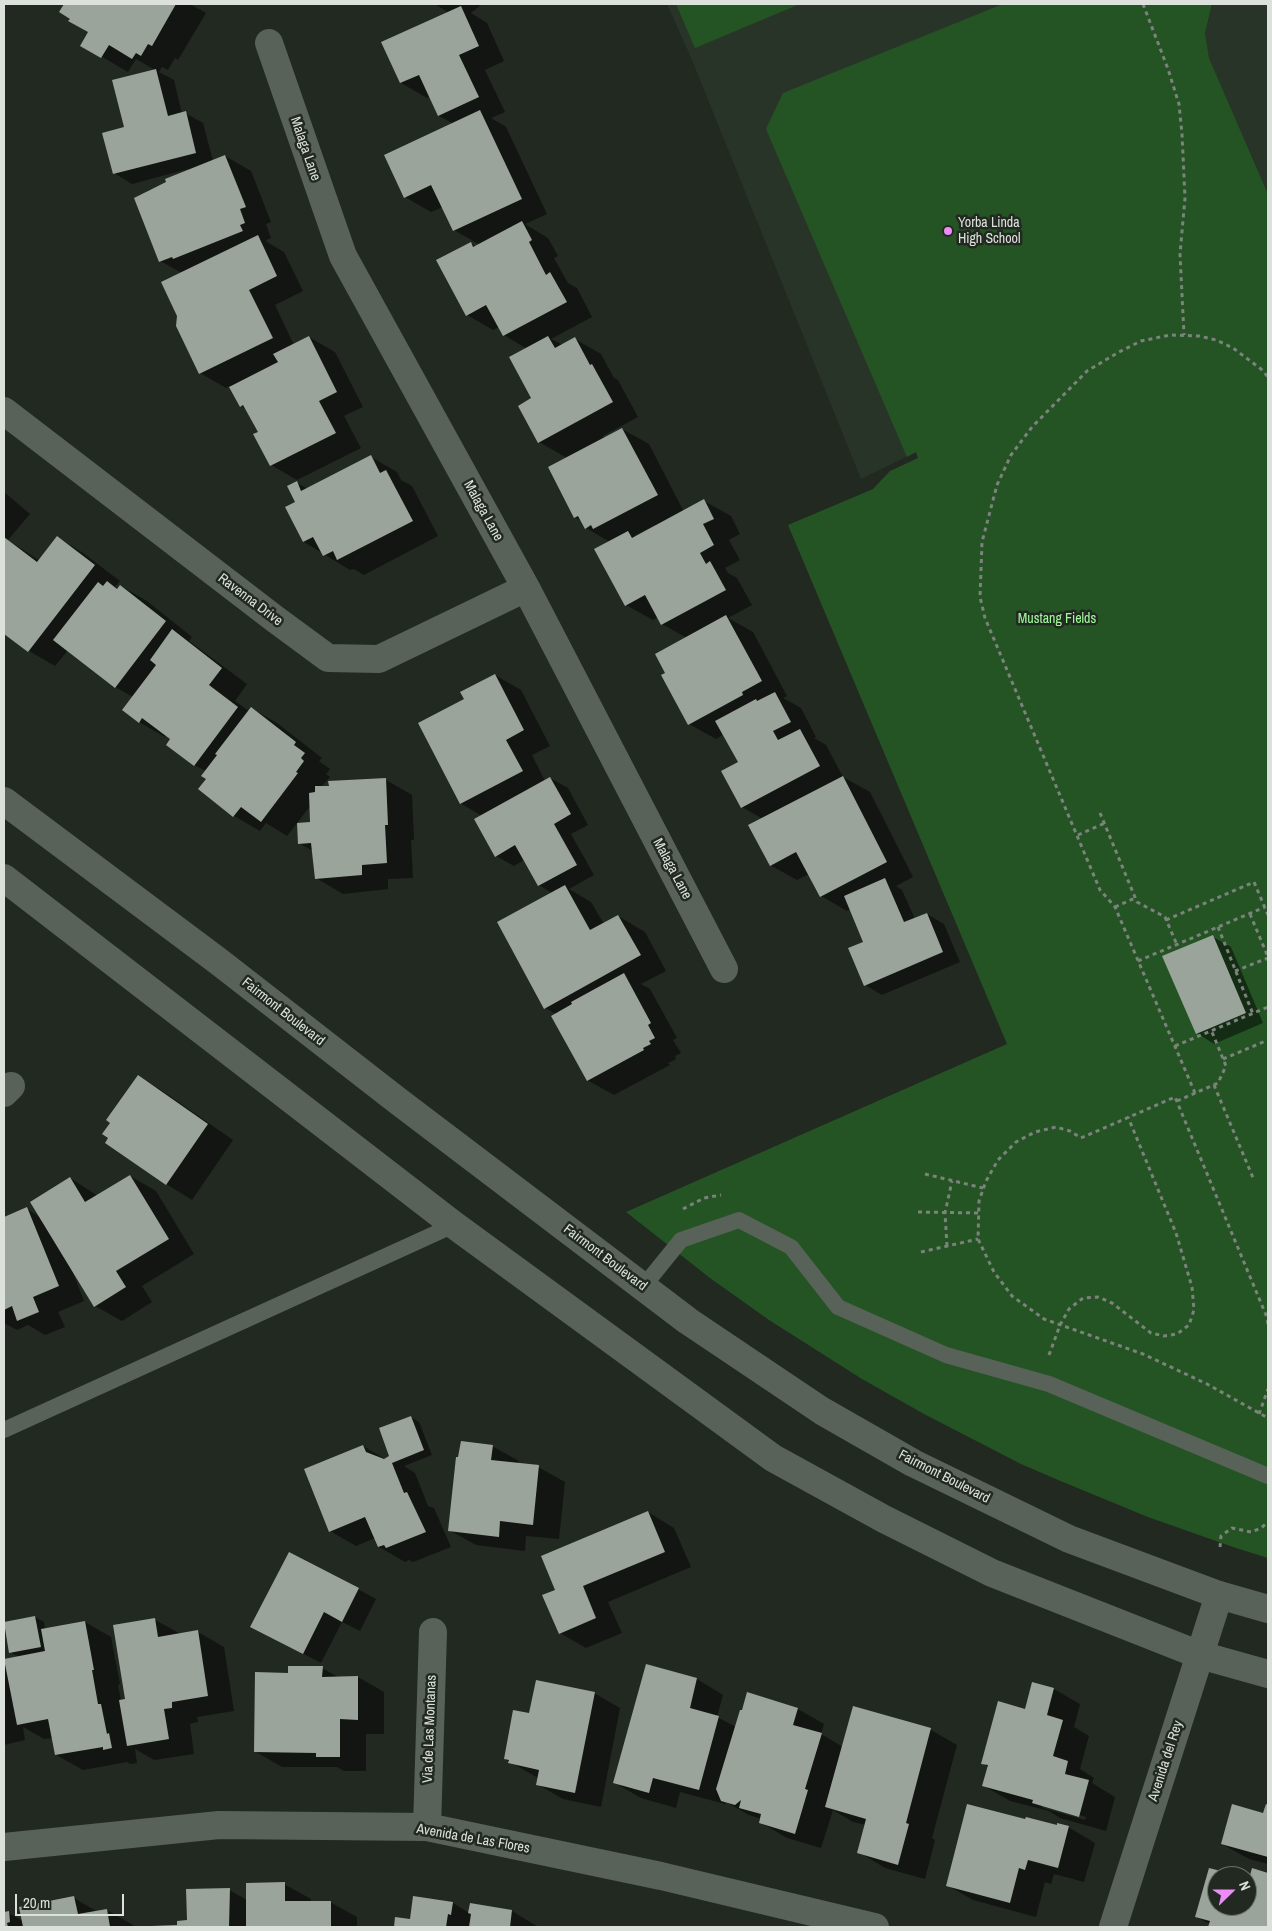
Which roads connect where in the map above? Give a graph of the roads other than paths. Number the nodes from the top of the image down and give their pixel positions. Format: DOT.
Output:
graph roads {
  1 [pos="269,43"];
  2 [pos="4,410"];
  3 [pos="526,588"];
  4 [pos="4,801"];
  5 [pos="4,878"];
  6 [pos="724,969"];
  7 [pos="454,1224"];
  8 [pos="643,1287"];
  9 [pos="4,1430"];
  10 [pos="1268,1476"];
  11 [pos="1219,1595"];
  12 [pos="1268,1609"];
  13 [pos="433,1632"];
  14 [pos="1200,1655"];
  15 [pos="1268,1674"];
  16 [pos="427,1827"];
  17 [pos="4,1847"];
  18 [pos="862,1925"];
  19 [pos="1113,1927"];
  1 -- 3 [label="street, Malaga Lane"];
  2 -- 3 [label="street, Ravenna Drive"];
  3 -- 6 [label="street, Malaga Lane"];
  4 -- 8 [label="street, Fairmont Boulevard"];
  5 -- 7 [label="street"];
  7 -- 9 [label="lane"];
  7 -- 14 [label="street"];
  8 -- 10 [label="lane"];
  8 -- 11 [label="street, Fairmont Boulevard"];
  11 -- 12 [label="street, Fairmont Boulevard"];
  11 -- 14 [label="street, Avenida del Rey"];
  13 -- 16 [label="street, Via de Las Montanas"];
  14 -- 15 [label="street"];
  14 -- 19 [label="street, Avenida del Rey"];
  16 -- 17 [label="street, Avenida de Las Flores"];
  16 -- 18 [label="street, Avenida de Las Flores"];
}
